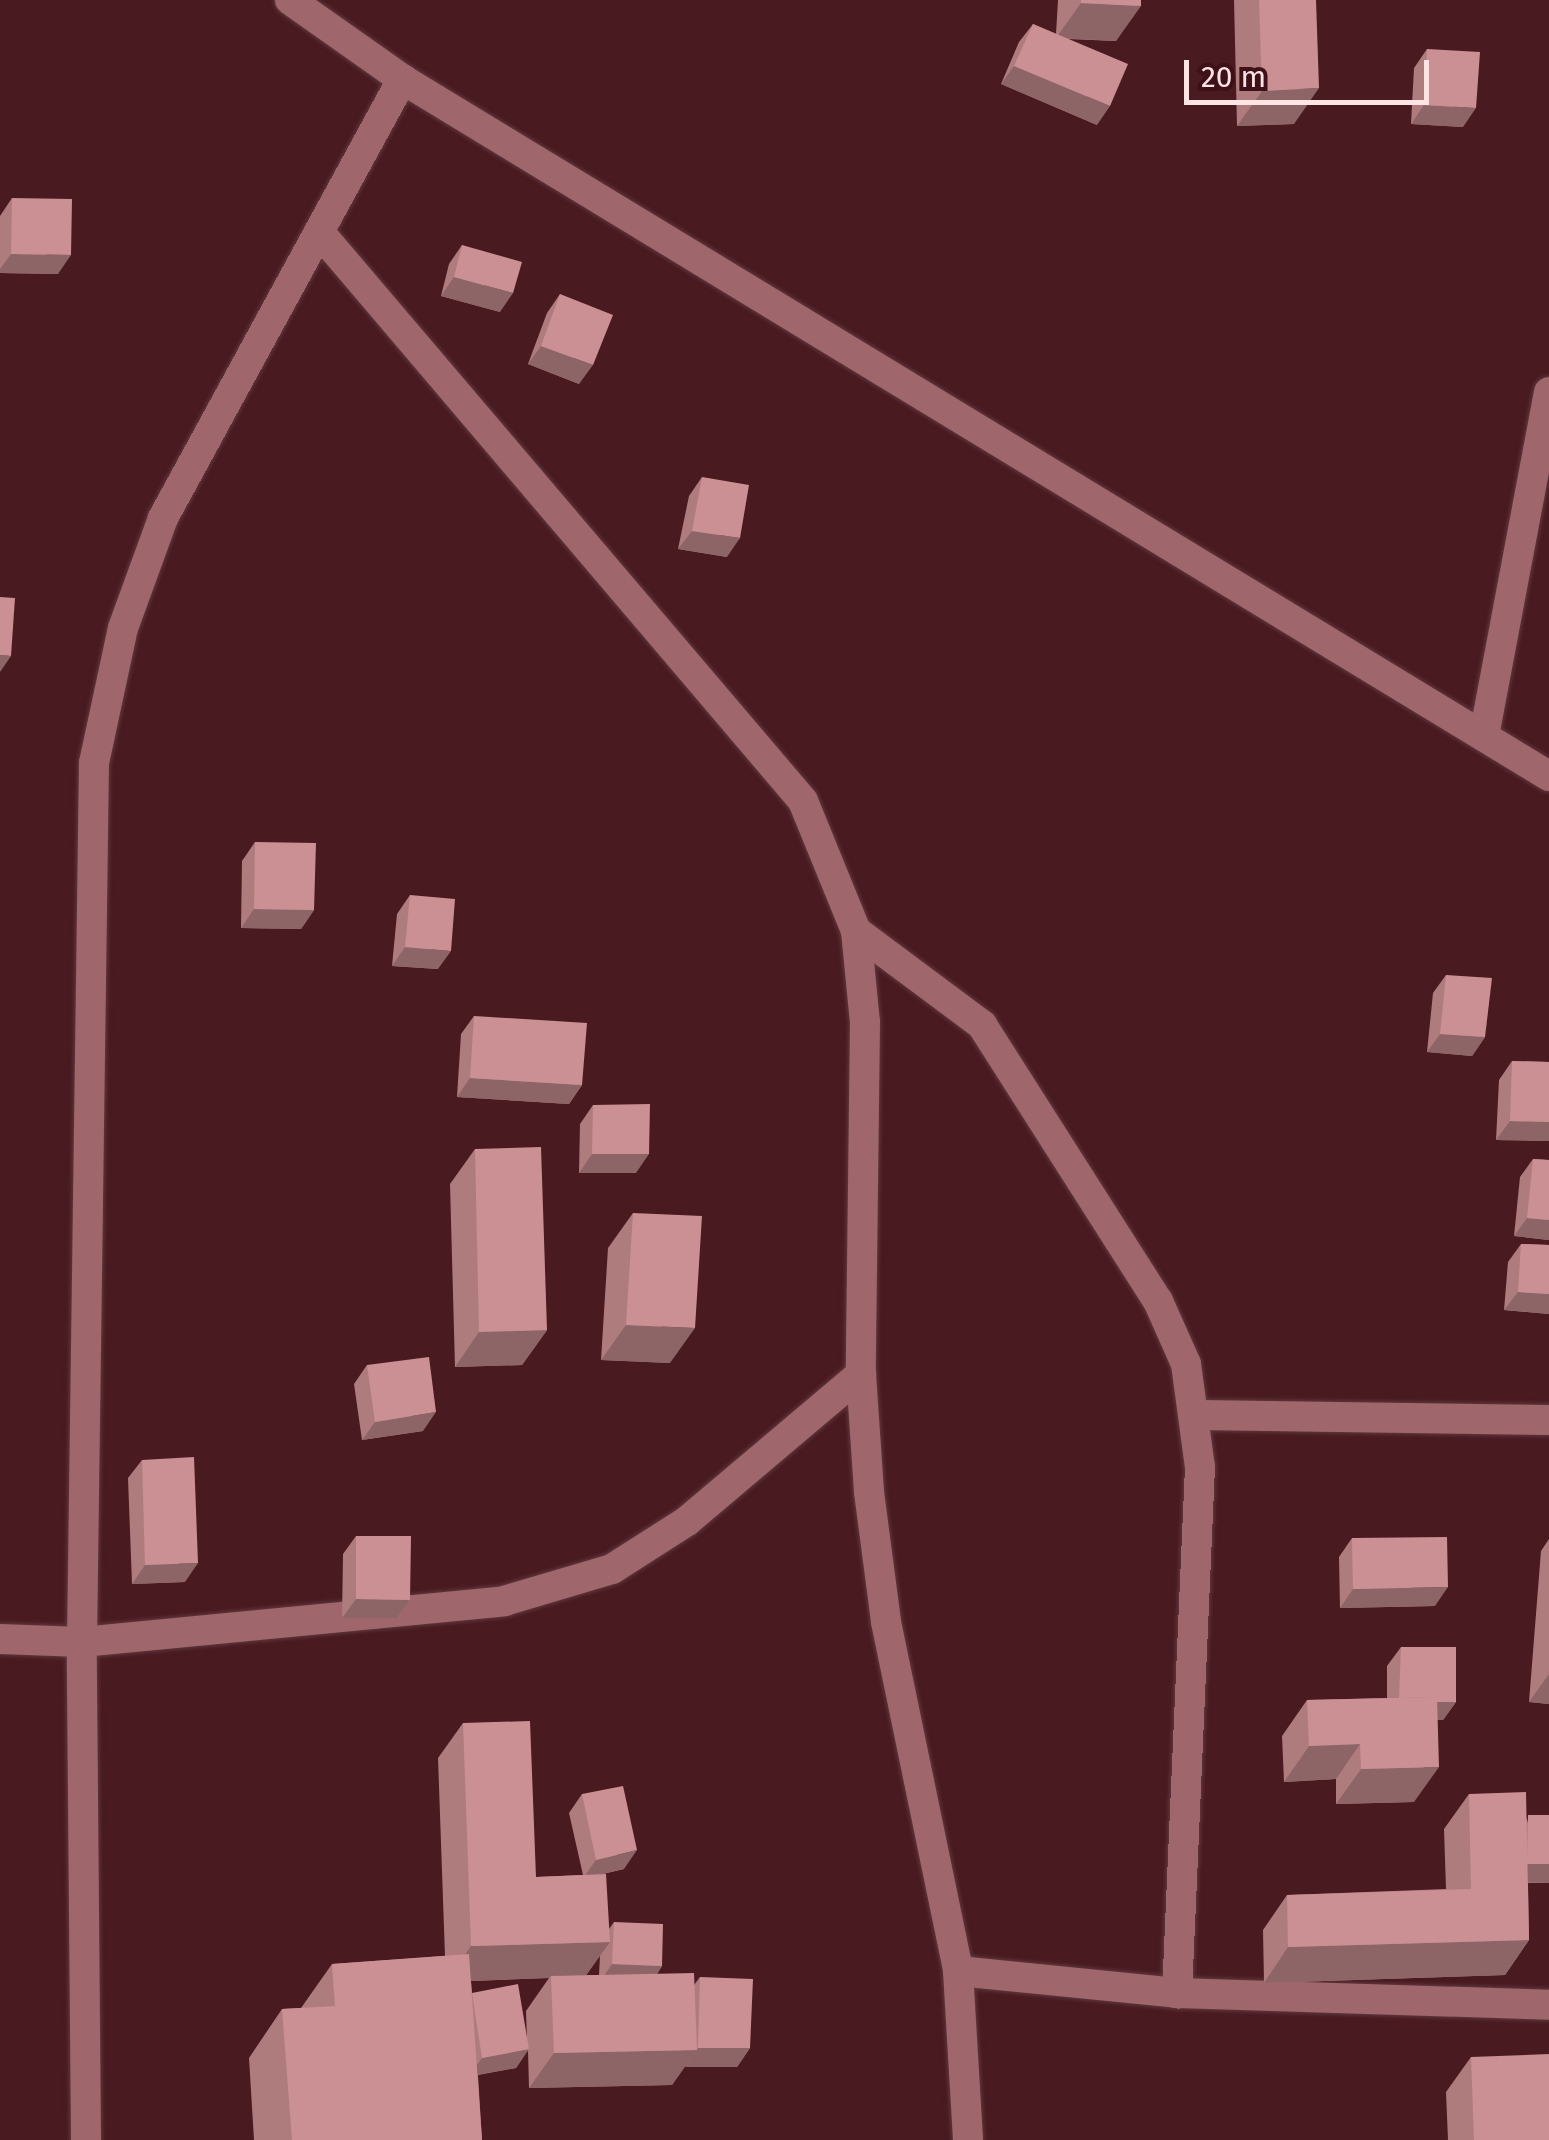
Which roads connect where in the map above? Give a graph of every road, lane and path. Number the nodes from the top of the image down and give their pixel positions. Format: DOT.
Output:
graph roads {
  1 [pos="290,0"];
  2 [pos="402,79"];
  3 [pos="321,234"];
  4 [pos="1549,392"];
  5 [pos="1484,736"];
  6 [pos="1549,776"];
  7 [pos="856,931"];
  8 [pos="861,1374"];
  9 [pos="1196,1414"];
  10 [pos="1549,1420"];
  11 [pos="0,1639"];
  12 [pos="82,1642"];
  13 [pos="958,1972"];
  14 [pos="1177,1993"];
  15 [pos="1549,2004"];
  16 [pos="86,2140"];
  17 [pos="968,2140"];
  1 -- 2 [label="street"];
  2 -- 3 [label="street"];
  2 -- 5 [label="street"];
  3 -- 7 [label="street"];
  3 -- 12 [label="street"];
  4 -- 5 [label="street"];
  5 -- 6 [label="street"];
  7 -- 8 [label="street"];
  7 -- 9 [label="street"];
  8 -- 12 [label="street"];
  8 -- 13 [label="street"];
  9 -- 10 [label="street"];
  9 -- 14 [label="street"];
  11 -- 12 [label="street"];
  12 -- 16 [label="street"];
  13 -- 14 [label="street"];
  13 -- 17 [label="street"];
  14 -- 15 [label="street"];
}
